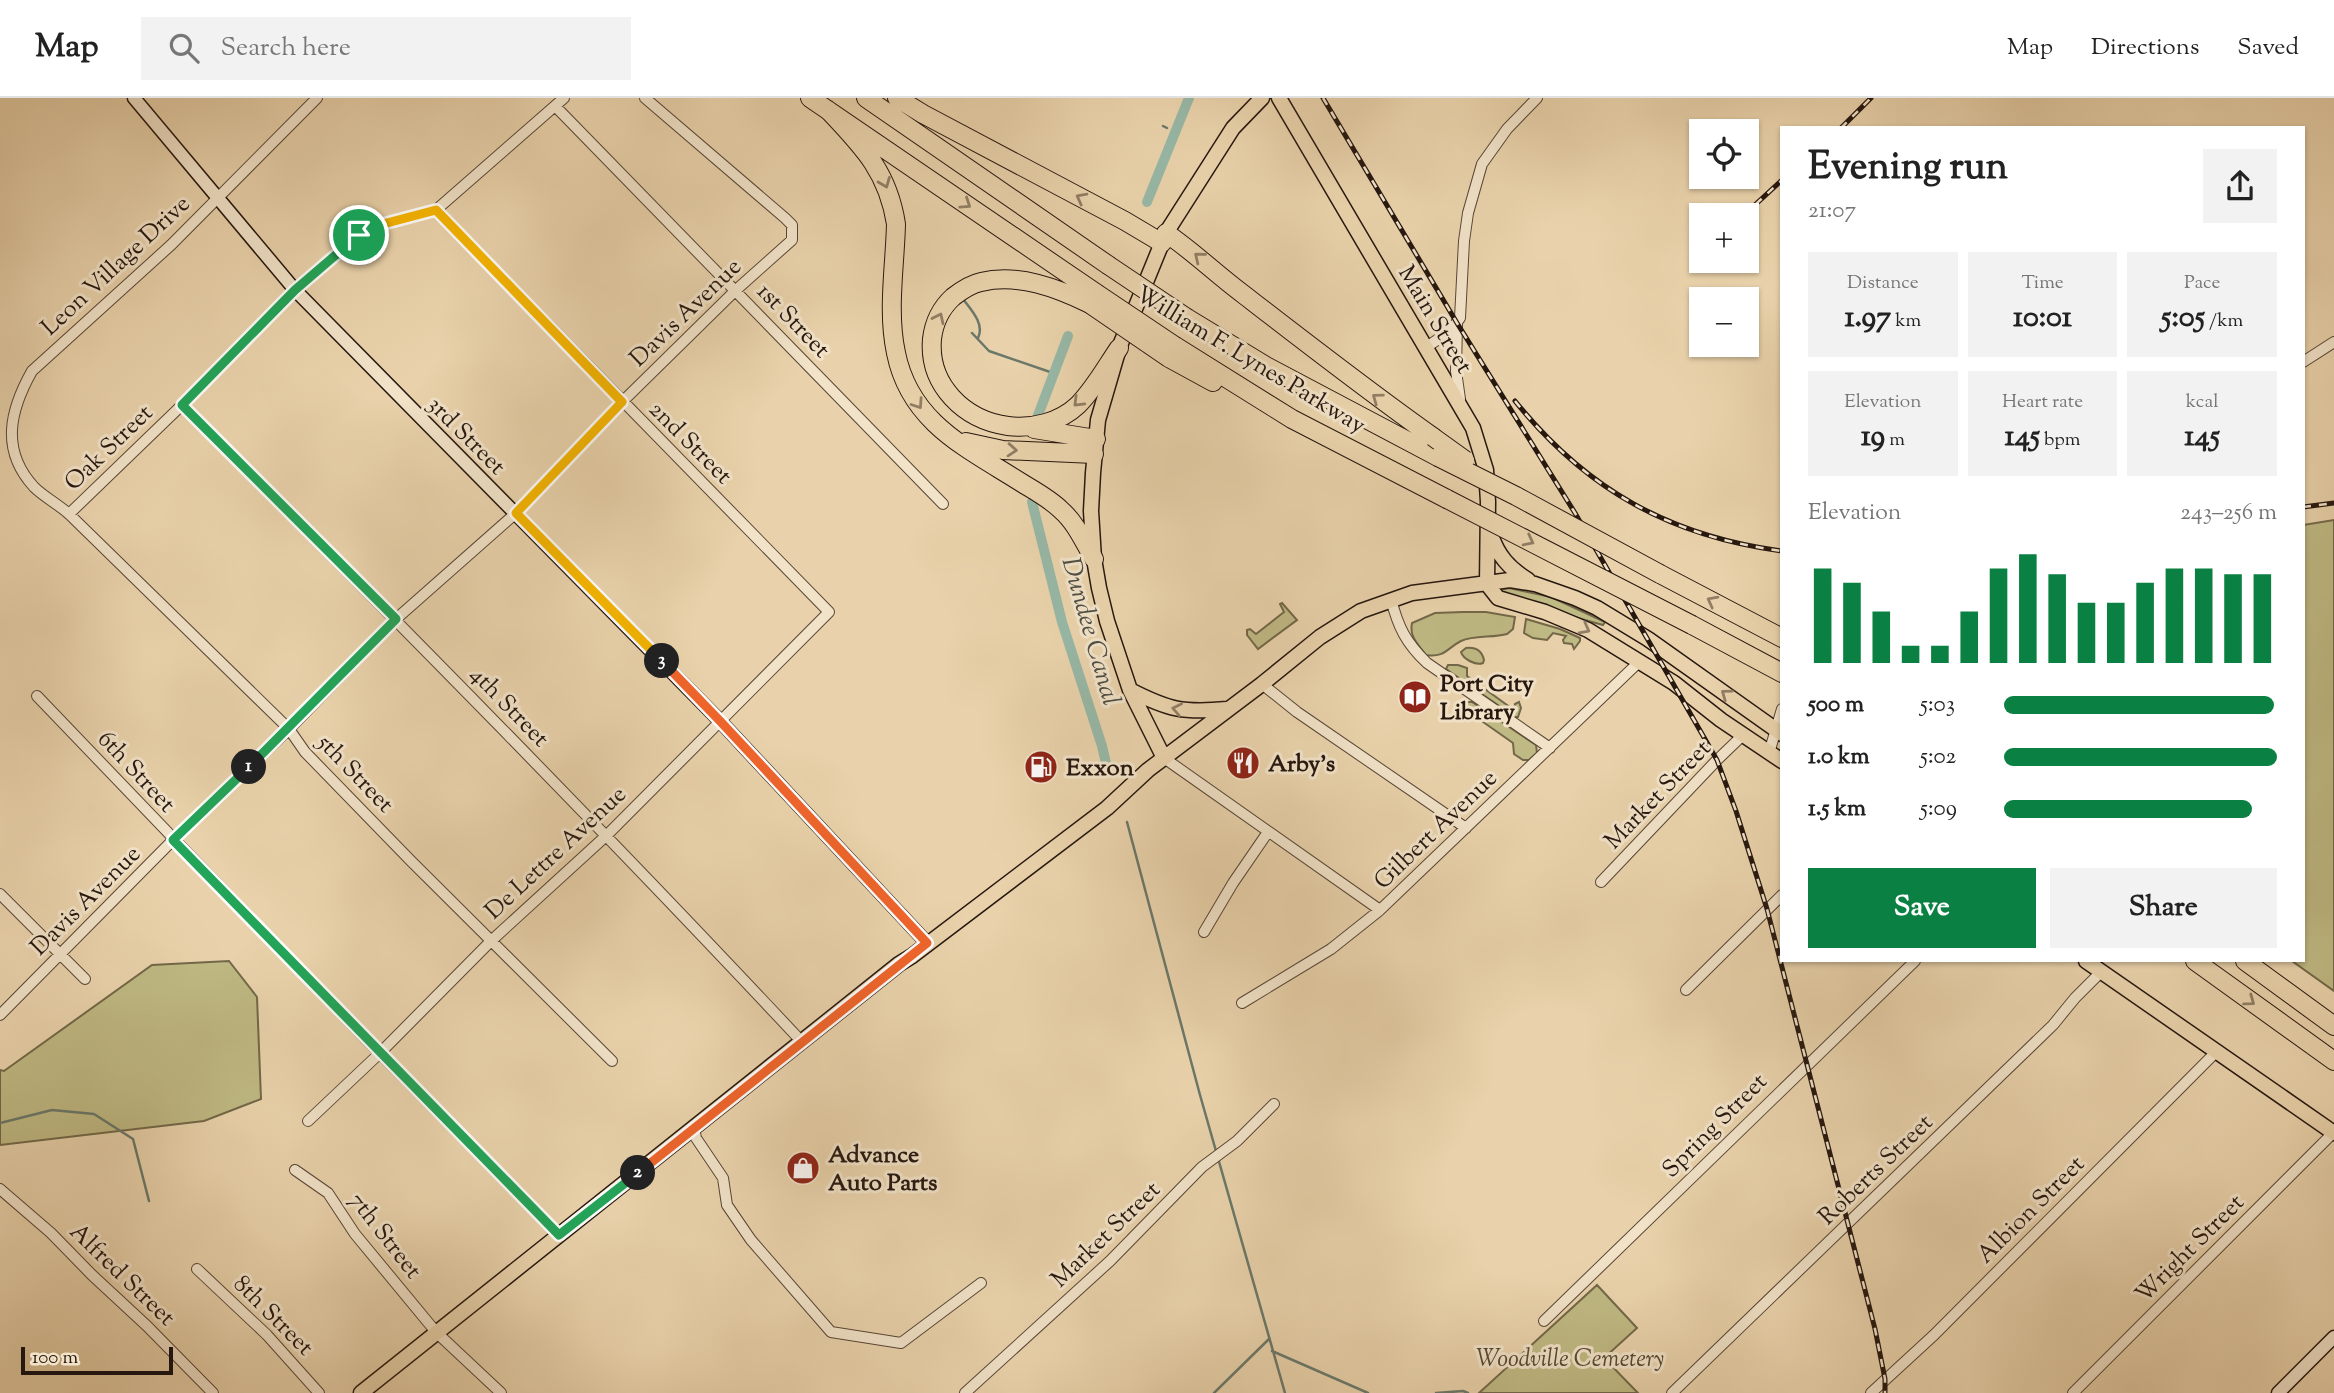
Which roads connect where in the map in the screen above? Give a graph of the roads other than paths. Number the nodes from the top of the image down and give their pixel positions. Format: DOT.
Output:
graph roads {
  1 [pos="134,98"];
  2 [pos="317,98"];
  3 [pos="564,98"];
  4 [pos="645,98"];
  5 [pos="810,98"];
  6 [pos="866,98"];
  7 [pos="897,98"];
  8 [pos="1262,98"];
  9 [pos="1279,98"];
  10 [pos="1537,98"];
  11 [pos="555,106"];
  12 [pos="828,110"];
  13 [pos="218,198"];
  14 [pos="436,210"];
  15 [pos="1167,233"];
  16 [pos="295,290"];
  17 [pos="736,290"];
  18 [pos="1093,298"];
  19 [pos="1457,323"];
  20 [pos="2334,342"];
  21 [pos="1119,348"];
  22 [pos="1425,348"];
  23 [pos="2305,361"];
  24 [pos="622,402"];
  25 [pos="182,405"];
  26 [pos="1462,406"];
  27 [pos="1010,426"];
  28 [pos="946,435"];
  29 [pos="1095,446"];
  30 [pos="1516,496"];
  31 [pos="943,504"];
  32 [pos="516,513"];
  33 [pos="69,514"];
  34 [pos="1488,527"];
  35 [pos="1094,559"];
  36 [pos="1487,584"];
  37 [pos="1535,584"];
  38 [pos="1391,599"];
  39 [pos="830,612"];
  40 [pos="396,619"];
  41 [pos="1780,637"];
  42 [pos="1639,662"];
  43 [pos="1780,672"];
  44 [pos="1262,684"];
  45 [pos="1130,690"];
  46 [pos="37,696"];
  47 [pos="1228,709"];
  48 [pos="720,721"];
  49 [pos="289,729"];
  50 [pos="1778,732"];
  51 [pos="1743,735"];
  52 [pos="1550,748"];
  53 [pos="1769,753"];
  54 [pos="1164,758"];
  55 [pos="1780,760"];
  56 [pos="1466,828"];
  57 [pos="1268,832"];
  58 [pos="607,835"];
  59 [pos="173,840"];
  60 [pos="1601,882"];
  61 [pos="0,894"];
  62 [pos="1780,897"];
  63 [pos="1380,910"];
  64 [pos="1204,932"];
  65 [pos="491,941"];
  66 [pos="927,943"];
  67 [pos="60,956"];
  68 [pos="1914,962"];
  69 [pos="2088,962"];
  70 [pos="2196,962"];
  71 [pos="2246,962"];
  72 [pos="2102,971"];
  73 [pos="85,979"];
  74 [pos="1686,990"];
  75 [pos="1242,1003"];
  76 [pos="0,1015"];
  77 [pos="2334,1026"];
  78 [pos="802,1042"];
  79 [pos="2216,1052"];
  80 [pos="380,1053"];
  81 [pos="612,1061"];
  82 [pos="2334,1061"];
  83 [pos="1274,1104"];
  84 [pos="307,1121"];
  85 [pos="694,1128"];
  86 [pos="2334,1133"];
  87 [pos="295,1170"];
  88 [pos="0,1189"];
  89 [pos="559,1235"];
  90 [pos="197,1269"];
  91 [pos="981,1283"];
  92 [pos="1544,1321"];
  93 [pos="436,1332"];
  94 [pos="2334,1337"];
  95 [pos="213,1393"];
  96 [pos="320,1393"];
  97 [pos="361,1393"];
  98 [pos="501,1393"];
  99 [pos="965,1393"];
  100 [pos="1672,1393"];
  101 [pos="1871,1393"];
  102 [pos="2073,1393"];
  103 [pos="2278,1393"];
  1 -- 13 [label="street, 3rd Street"];
  2 -- 13 [label="street, Leon Village Drive"];
  3 -- 11 [label="street, Oak Street"];
  4 -- 17 [label="street, Davis Avenue"];
  5 -- 12 [label="highway"];
  6 -- 30 [label="highway, William F. Lynes Parkway, bridge"];
  15 -- 7 [label="highway, one-way"];
  8 -- 15 [label="main road"];
  9 -- 22 [label="main road, Main Street"];
  10 -- 19 [label="street"];
  11 -- 14 [label="street, Oak Street"];
  11 -- 17 [label="street, 1st Street"];
  12 -- 18 [label="highway, William F. Lynes Parkway, one-way"];
  12 -- 28 [label="highway, one-way"];
  13 -- 16 [label="street, 3rd Street"];
  13 -- 33 [label="street, Leon Village Drive"];
  14 -- 16 [label="street, Oak Street"];
  14 -- 24 [label="street, 2nd Street"];
  15 -- 21 [label="main road"];
  30 -- 15 [label="highway, one-way, bridge"];
  16 -- 25 [label="street, Oak Street"];
  16 -- 32 [label="street, 3rd Street"];
  17 -- 24 [label="street, Davis Avenue"];
  17 -- 31 [label="street, 1st Street"];
  27 -- 18 [label="highway, one-way"];
  18 -- 43 [label="highway, William F. Lynes Parkway, one-way, bridge"];
  19 -- 22 [label="street"];
  19 -- 26 [label="street"];
  20 -- 23 [label="street"];
  21 -- 27 [label="highway, one-way"];
  21 -- 29 [label="main road"];
  22 -- 26 [label="main road, Main Street"];
  24 -- 32 [label="street, Davis Avenue"];
  24 -- 39 [label="street, 2nd Street"];
  25 -- 33 [label="street, Oak Street"];
  25 -- 40 [label="street, 4th Street"];
  26 -- 34 [label="main road, Main Street"];
  27 -- 29 [label="highway"];
  28 -- 29 [label="highway, one-way"];
  28 -- 35 [label="highway"];
  29 -- 35 [label="main road"];
  41 -- 30 [label="highway, William F. Lynes Parkway, one-way, bridge"];
  32 -- 40 [label="street, Davis Avenue"];
  32 -- 48 [label="street, 3rd Street"];
  33 -- 49 [label="street, 5th Street"];
  34 -- 36 [label="main road, Main Street"];
  34 -- 37 [label="main road"];
  35 -- 45 [label="main road"];
  36 -- 37 [label="main road"];
  36 -- 38 [label="main road"];
  36 -- 42 [label="main road, one-way"];
  50 -- 37 [label="main road, one-way"];
  38 -- 44 [label="main road"];
  38 -- 52 [label="street"];
  39 -- 48 [label="street, De Lettre Avenue"];
  40 -- 49 [label="street, Davis Avenue"];
  40 -- 58 [label="street, 4th Street"];
  42 -- 51 [label="main road"];
  42 -- 52 [label="street, Gilbert Avenue"];
  44 -- 47 [label="main road"];
  44 -- 56 [label="street"];
  47 -- 45 [label="main road, one-way"];
  45 -- 54 [label="main road"];
  46 -- 59 [label="street, 6th Street"];
  47 -- 54 [label="main road"];
  48 -- 58 [label="street, De Lettre Avenue"];
  48 -- 66 [label="street, 3rd Street"];
  49 -- 59 [label="street, Davis Avenue"];
  49 -- 65 [label="street, 5th Street"];
  50 -- 53 [label="street"];
  51 -- 53 [label="main road"];
  51 -- 60 [label="street, Market Street"];
  52 -- 56 [label="street, Gilbert Avenue"];
  53 -- 55 [label="main road"];
  54 -- 57 [label="street"];
  54 -- 66 [label="main road"];
  56 -- 63 [label="street, Gilbert Avenue"];
  57 -- 63 [label="street"];
  57 -- 64 [label="street"];
  58 -- 65 [label="street, De Lettre Avenue"];
  58 -- 78 [label="street, 4th Street"];
  59 -- 67 [label="street, Davis Avenue"];
  59 -- 80 [label="street, 6th Street"];
  61 -- 67 [label="street"];
  62 -- 74 [label="street"];
  63 -- 75 [label="street, Gilbert Avenue"];
  65 -- 80 [label="street, De Lettre Avenue"];
  65 -- 81 [label="street, 5th Street"];
  66 -- 78 [label="main road"];
  67 -- 73 [label="street"];
  67 -- 76 [label="street, Davis Avenue"];
  68 -- 92 [label="street, Spring Street"];
  69 -- 72 [label="main road"];
  70 -- 82 [label="highway, one-way"];
  71 -- 77 [label="highway"];
  72 -- 79 [label="main road"];
  72 -- 100 [label="street, Roberts Street"];
  78 -- 85 [label="main road"];
  79 -- 86 [label="main road"];
  79 -- 101 [label="street, Albion Street"];
  80 -- 84 [label="street, De Lettre Avenue"];
  80 -- 89 [label="street, 6th Street"];
  83 -- 99 [label="street, Market Street"];
  85 -- 89 [label="main road"];
  85 -- 91 [label="street"];
  86 -- 102 [label="street, Wright Street"];
  87 -- 93 [label="street, 7th Street"];
  88 -- 95 [label="street, Alfred Street"];
  89 -- 93 [label="main road"];
  90 -- 96 [label="street, 8th Street"];
  93 -- 97 [label="main road"];
  93 -- 98 [label="street, 7th Street"];
  94 -- 103 [label="street"];
}
